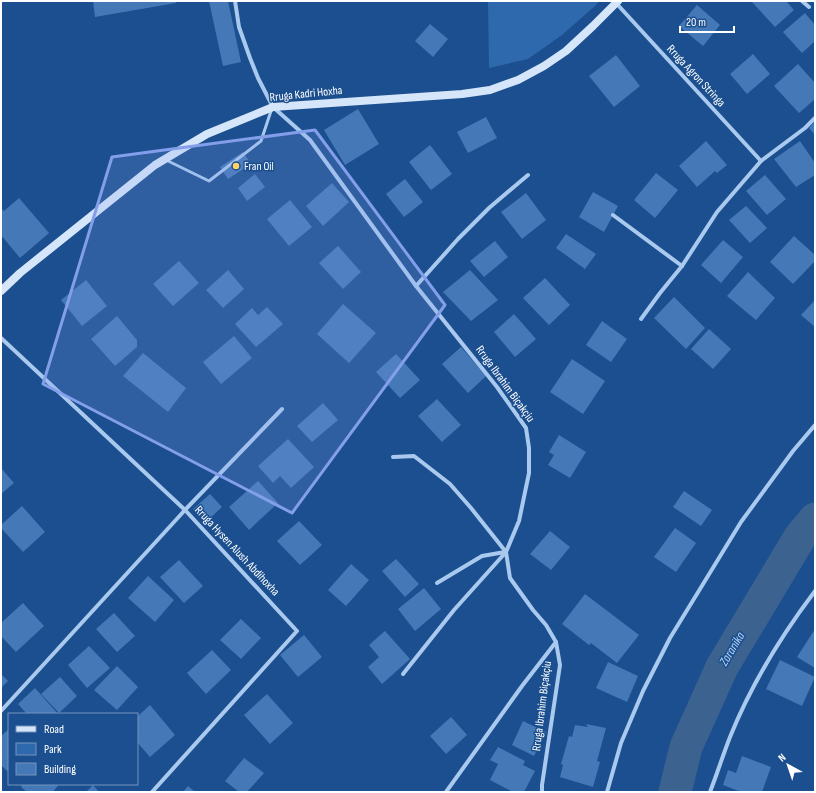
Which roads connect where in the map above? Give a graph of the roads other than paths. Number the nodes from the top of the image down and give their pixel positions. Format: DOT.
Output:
graph roads {
  1 [pos="235,1"];
  2 [pos="802,1"];
  3 [pos="617,2"];
  4 [pos="808,7"];
  5 [pos="273,106"];
  6 [pos="815,118"];
  7 [pos="164,159"];
  8 [pos="761,161"];
  9 [pos="528,175"];
  10 [pos="613,215"];
  11 [pos="682,266"];
  12 [pos="416,286"];
  13 [pos="1,291"];
  14 [pos="641,319"];
  15 [pos="1,338"];
  16 [pos="282,409"];
  17 [pos="815,425"];
  18 [pos="393,457"];
  19 [pos="185,510"];
  20 [pos="506,552"];
  21 [pos="437,583"];
  22 [pos="815,592"];
  23 [pos="556,642"];
  24 [pos="403,674"];
  25 [pos="1,711"];
  26 [pos="152,792"];
  27 [pos="446,792"];
  28 [pos="542,792"];
  29 [pos="607,792"];
  30 [pos="710,792"];
  1 -- 5 [label="street, Rruga Ibrahim Biçakçiu"];
  2 -- 4 [label="street"];
  3 -- 5 [label="main road, Rruga Kadri Hoxha"];
  3 -- 8 [label="street, Rruga Agron Stringa"];
  5 -- 7 [label="main road, Rruga Kadri Hoxha"];
  5 -- 7 [label="lane"];
  5 -- 12 [label="street, Rruga Ibrahim Biçakçiu"];
  6 -- 8 [label="street"];
  7 -- 13 [label="main road, Rruga Kadri Hoxha"];
  8 -- 11 [label="street"];
  9 -- 12 [label="street"];
  10 -- 11 [label="street"];
  11 -- 14 [label="street"];
  12 -- 20 [label="street, Rruga Ibrahim Biçakçiu"];
  15 -- 19 [label="street, Rruga Hysen Alush Abdihoxha"];
  16 -- 19 [label="street"];
  17 -- 29 [label="street"];
  18 -- 20 [label="street"];
  19 -- 25 [label="street"];
  19 -- 26 [label="street, Rruga Hysen Alush Abdihoxha"];
  20 -- 21 [label="street"];
  20 -- 23 [label="street, Rruga Ibrahim Biçakçiu"];
  20 -- 24 [label="street"];
  22 -- 30 [label="street"];
  23 -- 27 [label="street"];
  23 -- 28 [label="street, Rruga Ibrahim Biçakçiu"];
}
